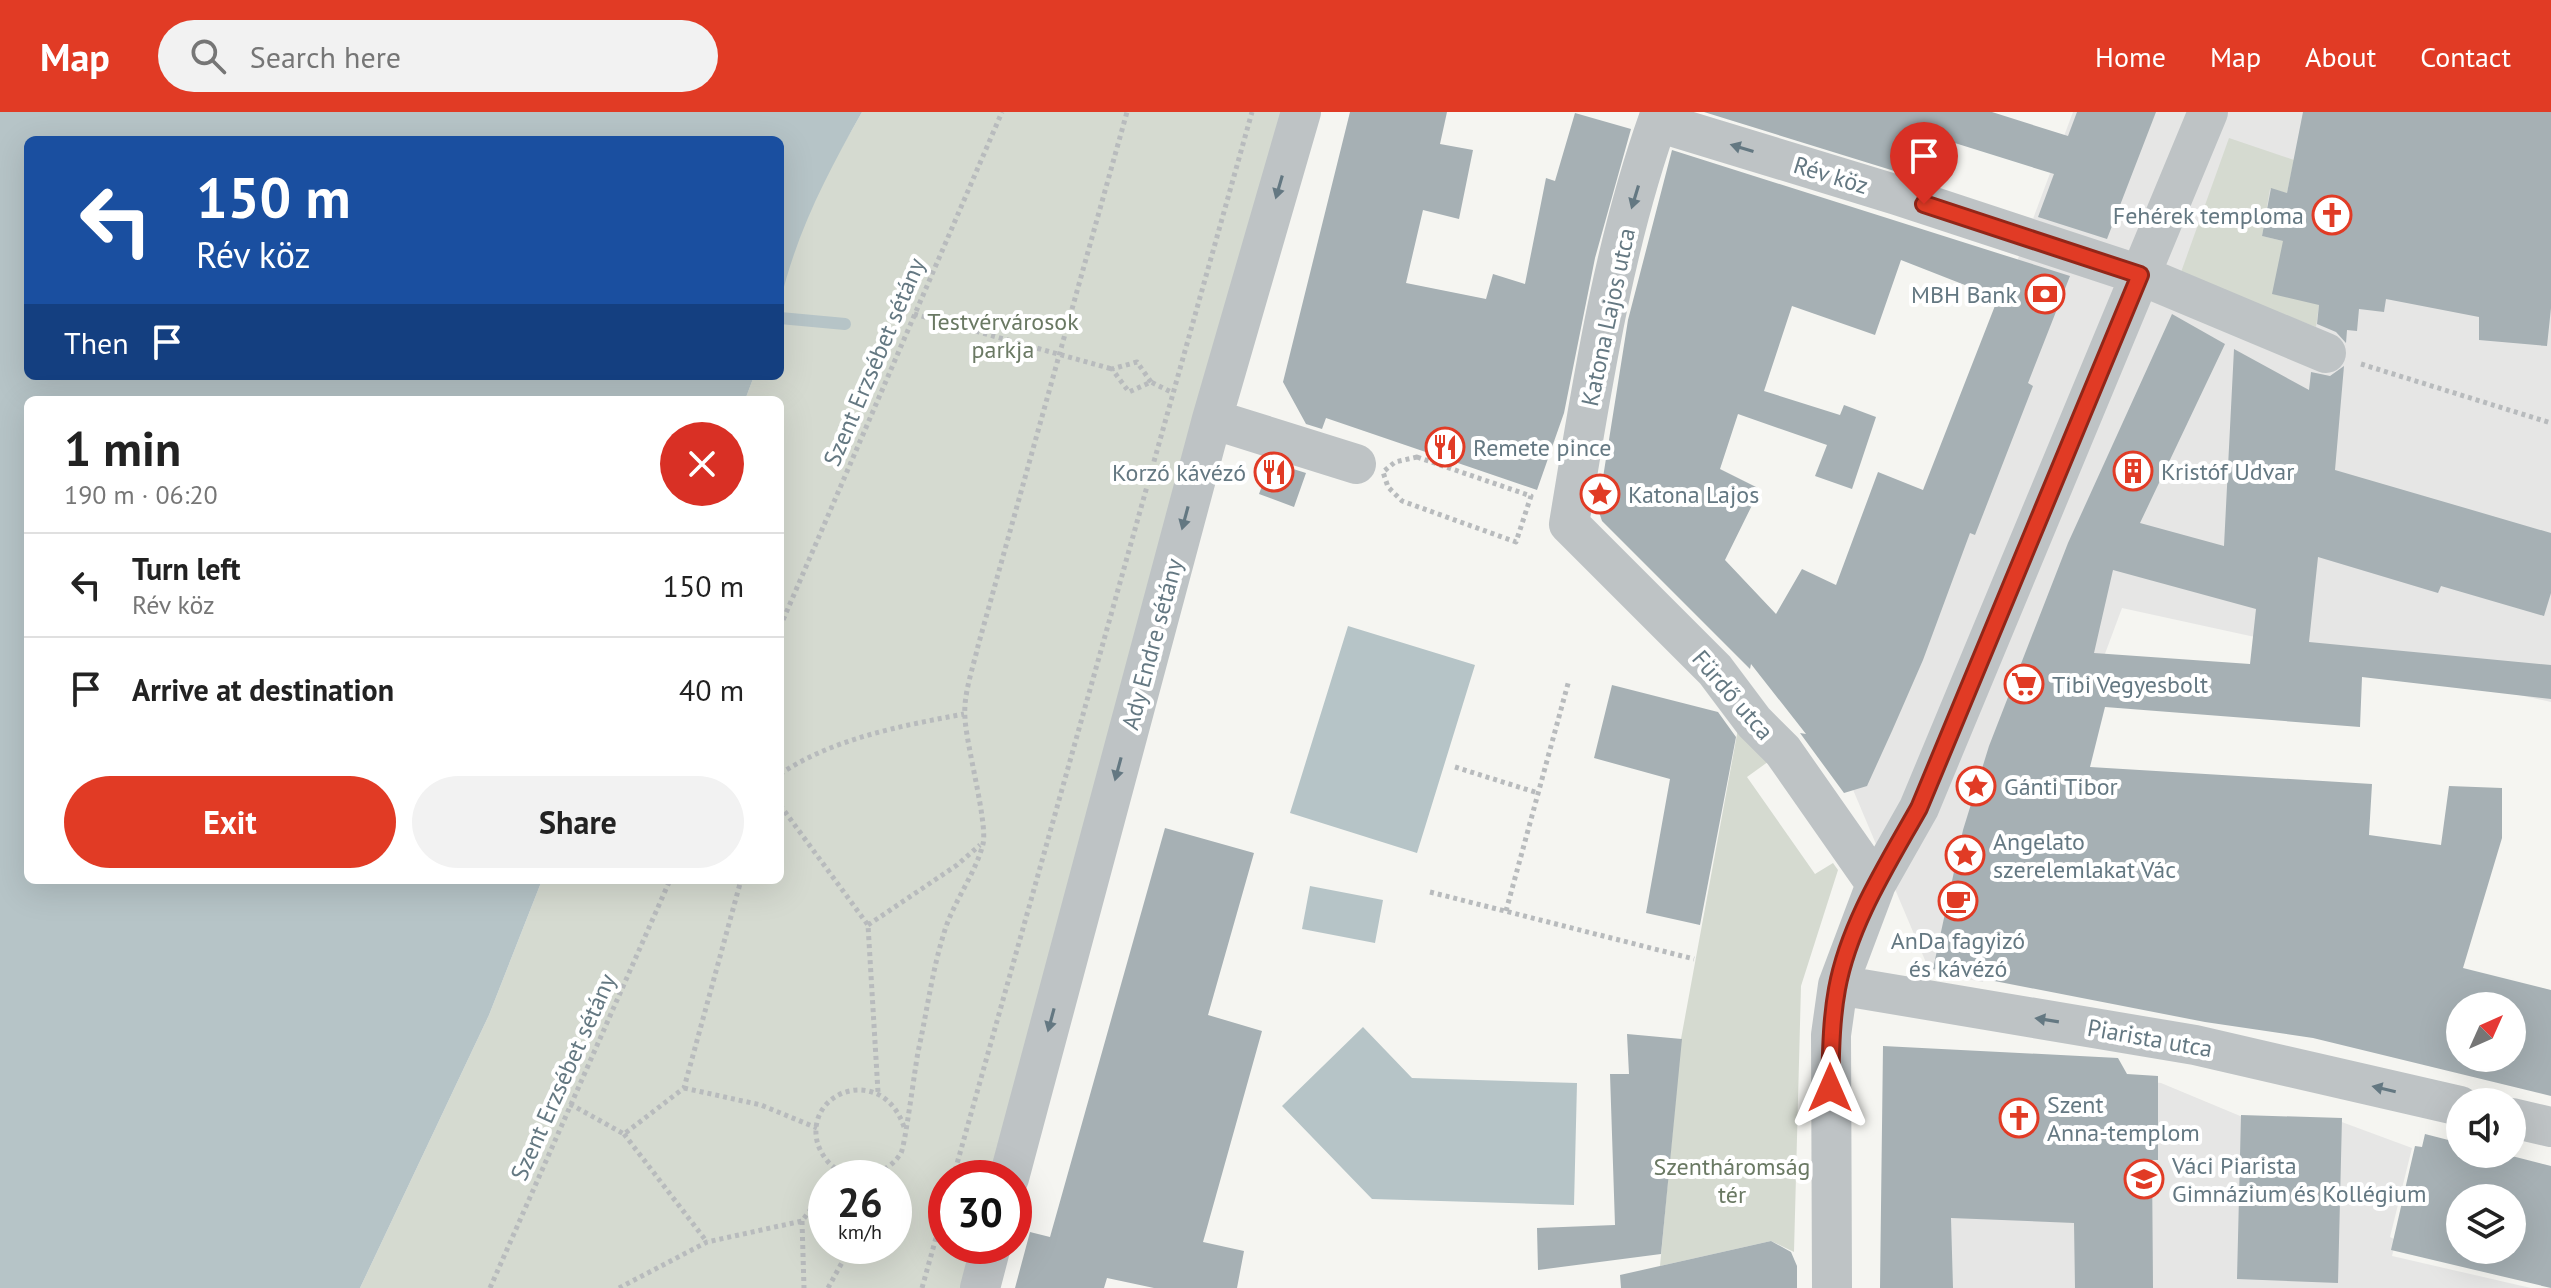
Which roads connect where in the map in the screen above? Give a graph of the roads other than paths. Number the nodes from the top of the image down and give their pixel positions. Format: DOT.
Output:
graph roads {
  1 [pos="1301,112"];
  2 [pos="2208,112"];
  3 [pos="1660,117"];
  4 [pos="2140,275"];
  5 [pos="2326,353"];
  6 [pos="1212,419"];
  7 [pos="1356,464"];
  8 [pos="1569,524"];
  9 [pos="1876,884"];
  10 [pos="1838,985"];
  11 [pos="2446,1103"];
  12 [pos="2526,1121"];
  13 [pos="2551,1127"];
  14 [pos="1014,1160"];
  15 [pos="986,1264"];
  16 [pos="980,1288"];
  17 [pos="1832,1288"];
  1 -- 6 [label="street, Ady Endre sétány, one-way"];
  2 -- 4 [label="street"];
  4 -- 3 [label="street, Rév köz, one-way"];
  3 -- 8 [label="street, Katona Lajos utca, one-way"];
  4 -- 5 [label="street, Rév köz"];
  4 -- 9 [label="street"];
  6 -- 7 [label="street"];
  6 -- 14 [label="street, Ady Endre sétány, one-way"];
  8 -- 9 [label="street, Fürdő utca"];
  9 -- 10 [label="street"];
  11 -- 10 [label="street, Piarista utca, one-way"];
  10 -- 17 [label="street"];
  12 -- 13 [label="street"];
  15 -- 16 [label="street"];
}
